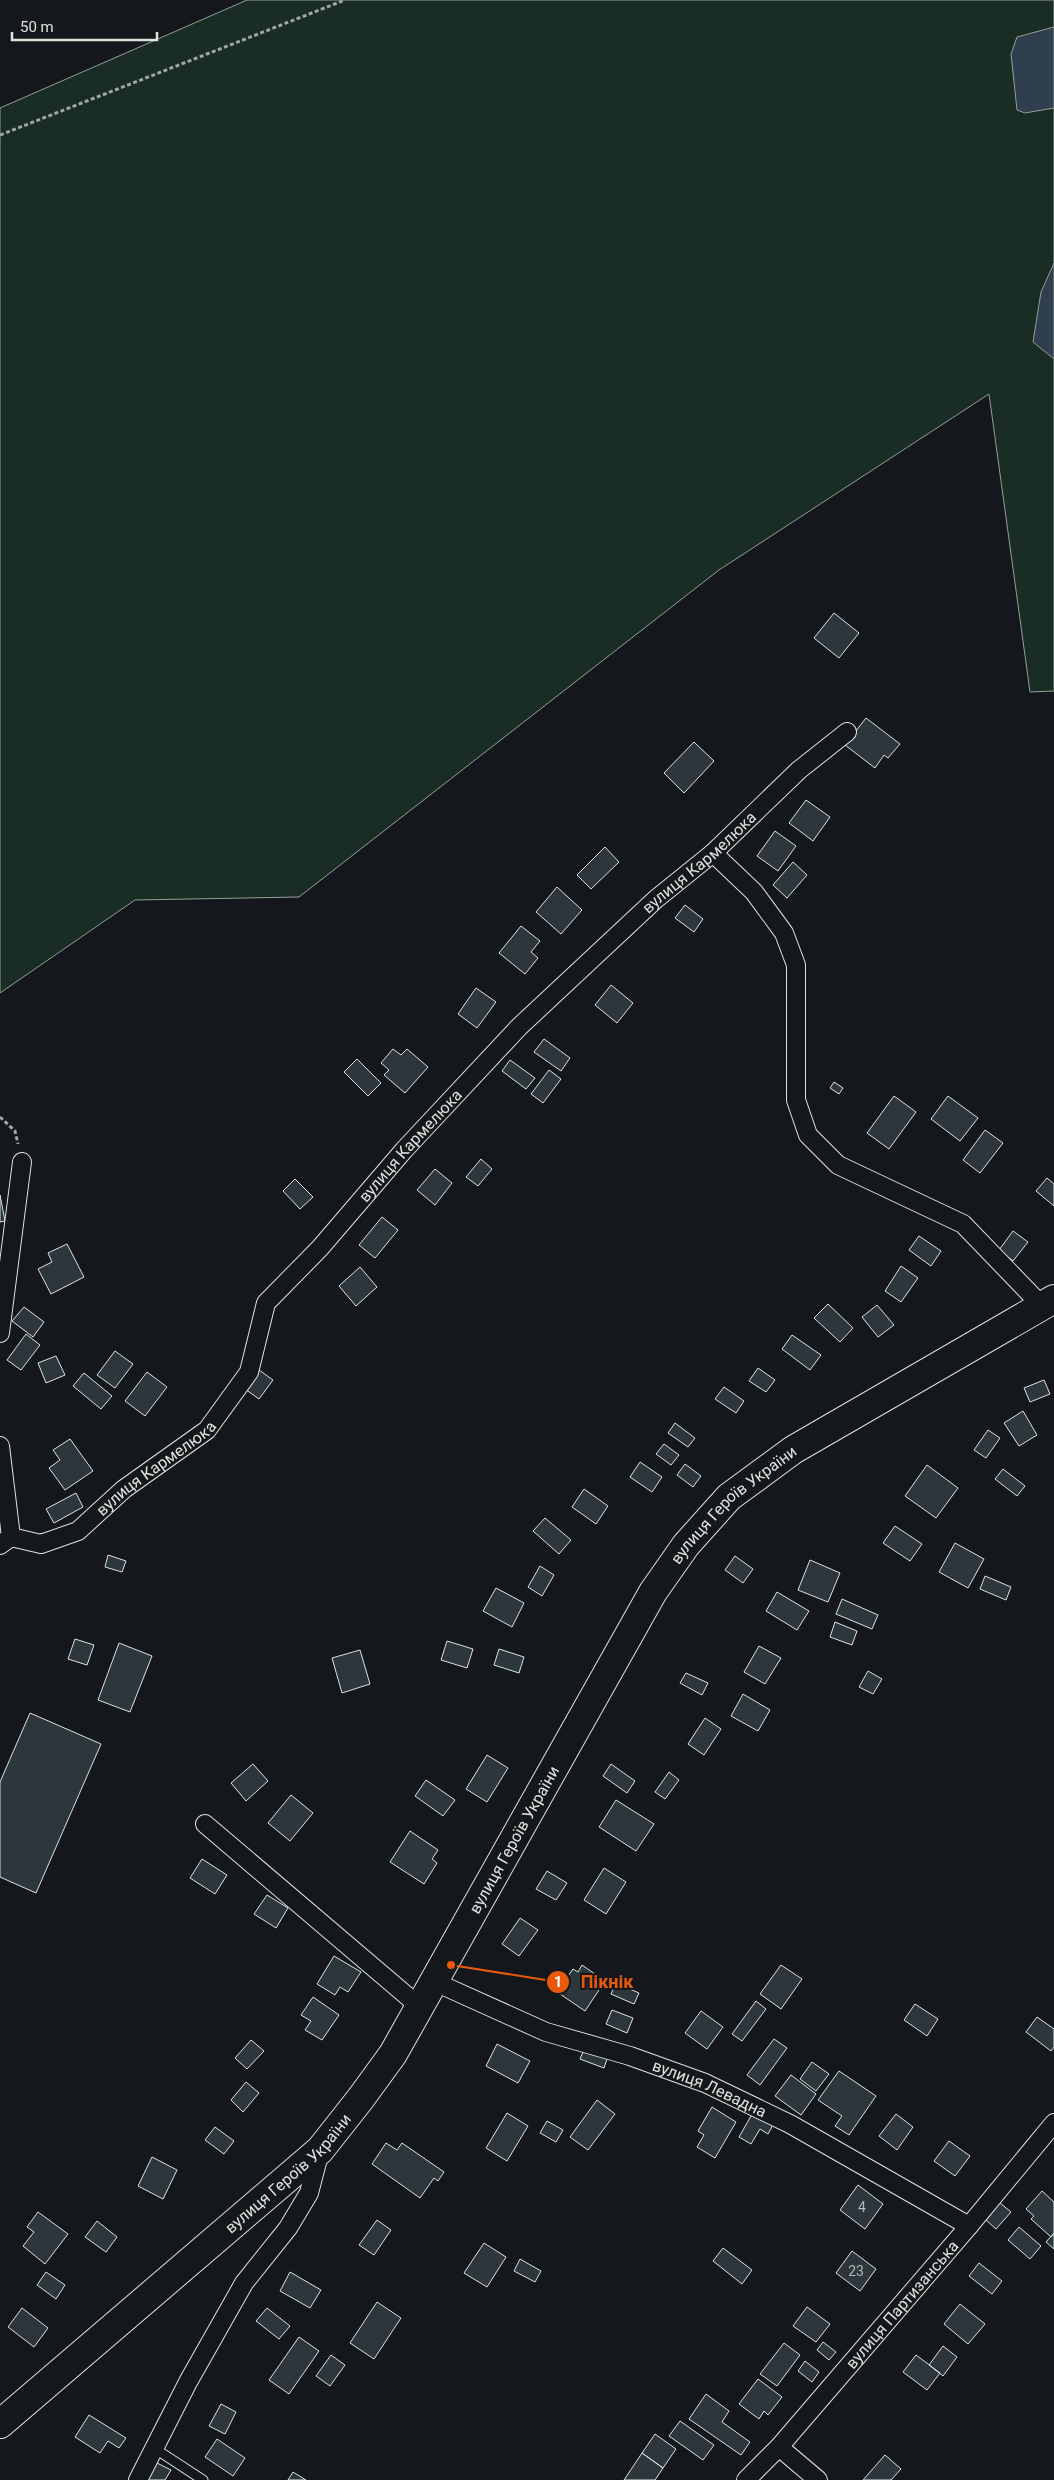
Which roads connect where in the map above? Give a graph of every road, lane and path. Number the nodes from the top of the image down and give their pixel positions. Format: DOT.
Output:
graph roads {
  1 [pos="345,0"];
  2 [pos="0,135"];
  3 [pos="847,732"];
  4 [pos="713,853"];
  5 [pos="0,1117"];
  6 [pos="22,1162"];
  7 [pos="1048,1302"];
  8 [pos="0,1333"];
  9 [pos="0,1446"];
  10 [pos="6,1541"];
  11 [pos="204,1824"];
  12 [pos="435,1982"];
  13 [pos="420,2007"];
  14 [pos="1054,2124"];
  15 [pos="320,2150"];
  16 [pos="969,2226"];
  17 [pos="0,2424"];
  18 [pos="779,2447"];
  19 [pos="154,2448"];
  20 [pos="138,2480"];
  21 [pos="203,2480"];
  22 [pos="746,2480"];
  23 [pos="818,2480"];
  1 -- 2 [label="path"];
  3 -- 4 [label="street, вулиця Кармелюка"];
  4 -- 7 [label="street"];
  4 -- 10 [label="street, вулиця Кармелюка"];
  5 -- 6 [label="path"];
  6 -- 8 [label="street"];
  7 -- 12 [label="main road, вулиця Героїв України"];
  9 -- 10 [label="street"];
  11 -- 13 [label="street"];
  12 -- 13 [label="main road, вулиця Героїв України"];
  12 -- 16 [label="street, вулиця Левадна"];
  13 -- 15 [label="main road, вулиця Героїв України"];
  14 -- 16 [label="street, вулиця Партизанська"];
  15 -- 17 [label="main road, вулиця Героїв України"];
  15 -- 19 [label="street"];
  16 -- 18 [label="street, вулиця Партизанська"];
  18 -- 22 [label="street, вулиця Партизанська"];
  18 -- 23 [label="street"];
  19 -- 20 [label="street"];
  19 -- 21 [label="lane"];
}
